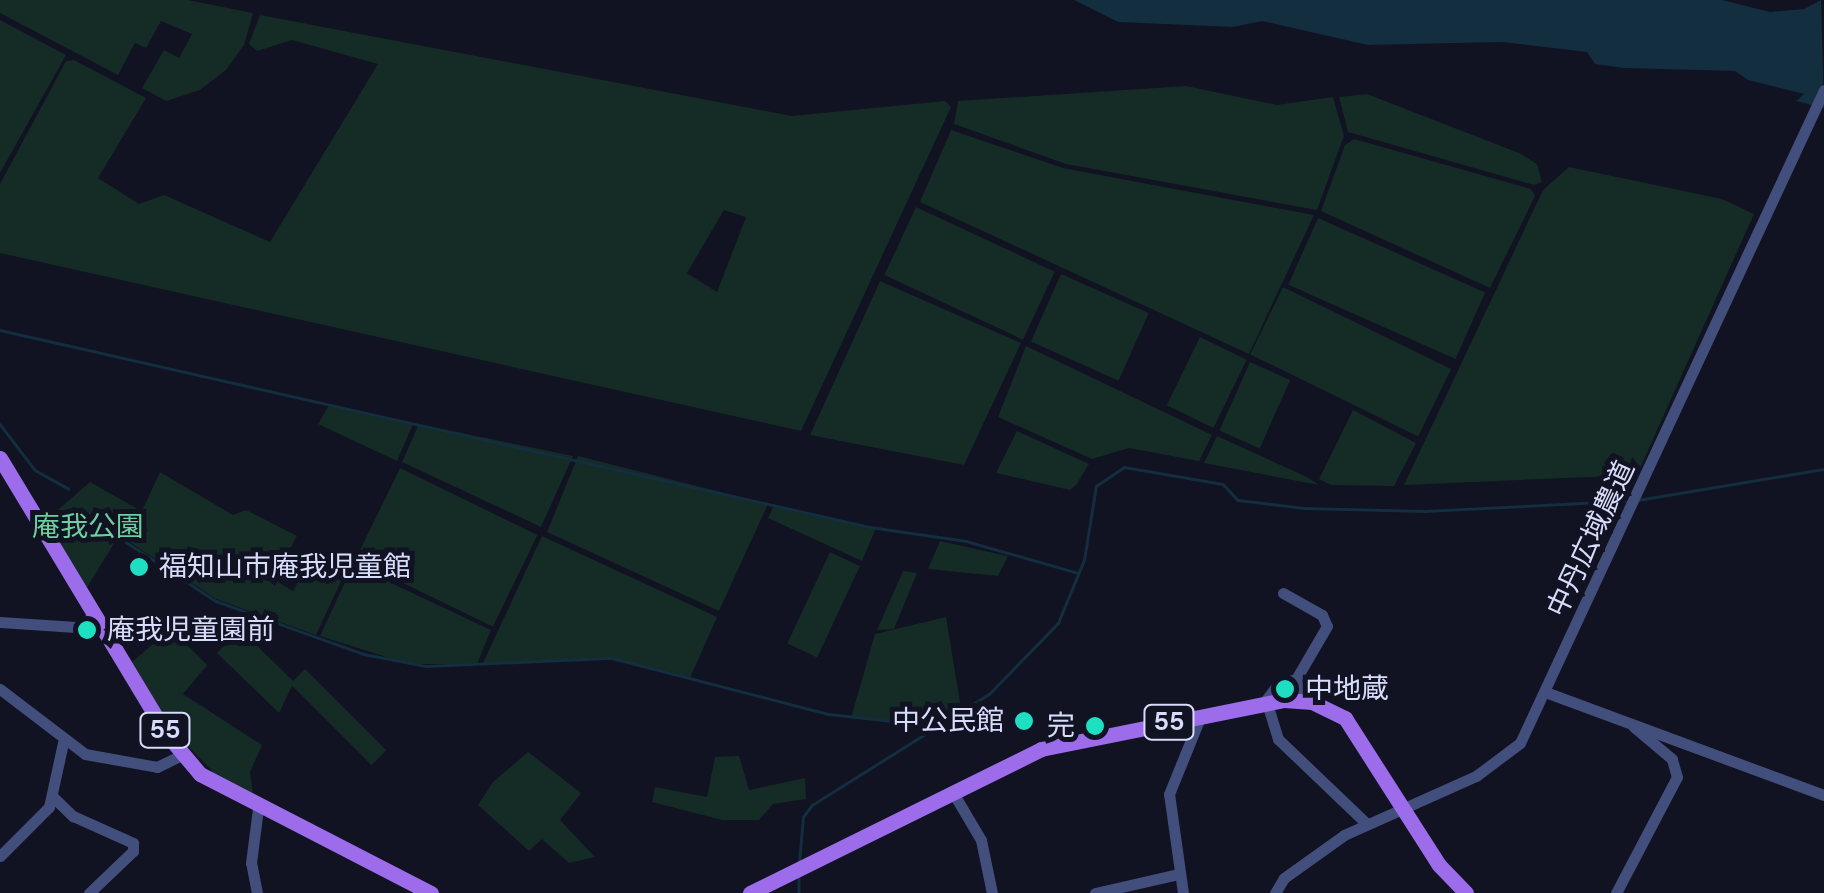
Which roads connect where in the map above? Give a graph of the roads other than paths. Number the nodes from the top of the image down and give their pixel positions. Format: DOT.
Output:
graph roads {
  1 [pos="1824,90"];
  2 [pos="3,468"];
  3 [pos="1283,593"];
  4 [pos="96,615"];
  5 [pos="0,622"];
  6 [pos="1296,679"];
  7 [pos="0,688"];
  8 [pos="1549,689"];
  9 [pos="1266,700"];
  10 [pos="1302,700"];
  11 [pos="1201,715"];
  12 [pos="1628,722"];
  13 [pos="63,742"];
  14 [pos="182,755"];
  15 [pos="952,791"];
  16 [pos="1824,795"];
  17 [pos="52,797"];
  18 [pos="258,808"];
  19 [pos="1403,810"];
  20 [pos="1368,824"];
  21 [pos="0,856"];
  22 [pos="1178,874"];
  23 [pos="89,893"];
  24 [pos="257,893"];
  25 [pos="432,893"];
  26 [pos="750,893"];
  27 [pos="992,893"];
  28 [pos="1095,893"];
  29 [pos="1183,893"];
  30 [pos="1275,893"];
  31 [pos="1466,893"];
  32 [pos="1616,893"];
  1 -- 8 [label="street, 中丹広域農道"];
  2 -- 4 [label="main road, 55"];
  3 -- 6 [label="street"];
  4 -- 5 [label="street"];
  4 -- 14 [label="main road, 55"];
  6 -- 9 [label="street"];
  6 -- 10 [label="street"];
  7 -- 13 [label="street"];
  8 -- 12 [label="street"];
  8 -- 19 [label="street, 中丹広域農道"];
  9 -- 10 [label="main road, 55"];
  9 -- 11 [label="main road, 55"];
  9 -- 20 [label="street"];
  10 -- 19 [label="main road, 55"];
  11 -- 15 [label="main road, 55"];
  11 -- 22 [label="street"];
  12 -- 16 [label="street"];
  12 -- 32 [label="street"];
  13 -- 14 [label="street"];
  13 -- 17 [label="street"];
  14 -- 18 [label="main road, 55"];
  15 -- 26 [label="main road, 55"];
  15 -- 27 [label="street"];
  17 -- 21 [label="street"];
  17 -- 23 [label="street"];
  18 -- 24 [label="street"];
  18 -- 25 [label="main road, 55"];
  19 -- 20 [label="street, 中丹広域農道"];
  19 -- 31 [label="main road, 55"];
  20 -- 30 [label="street, 中丹広域農道"];
  22 -- 28 [label="street"];
  22 -- 29 [label="street"];
}
